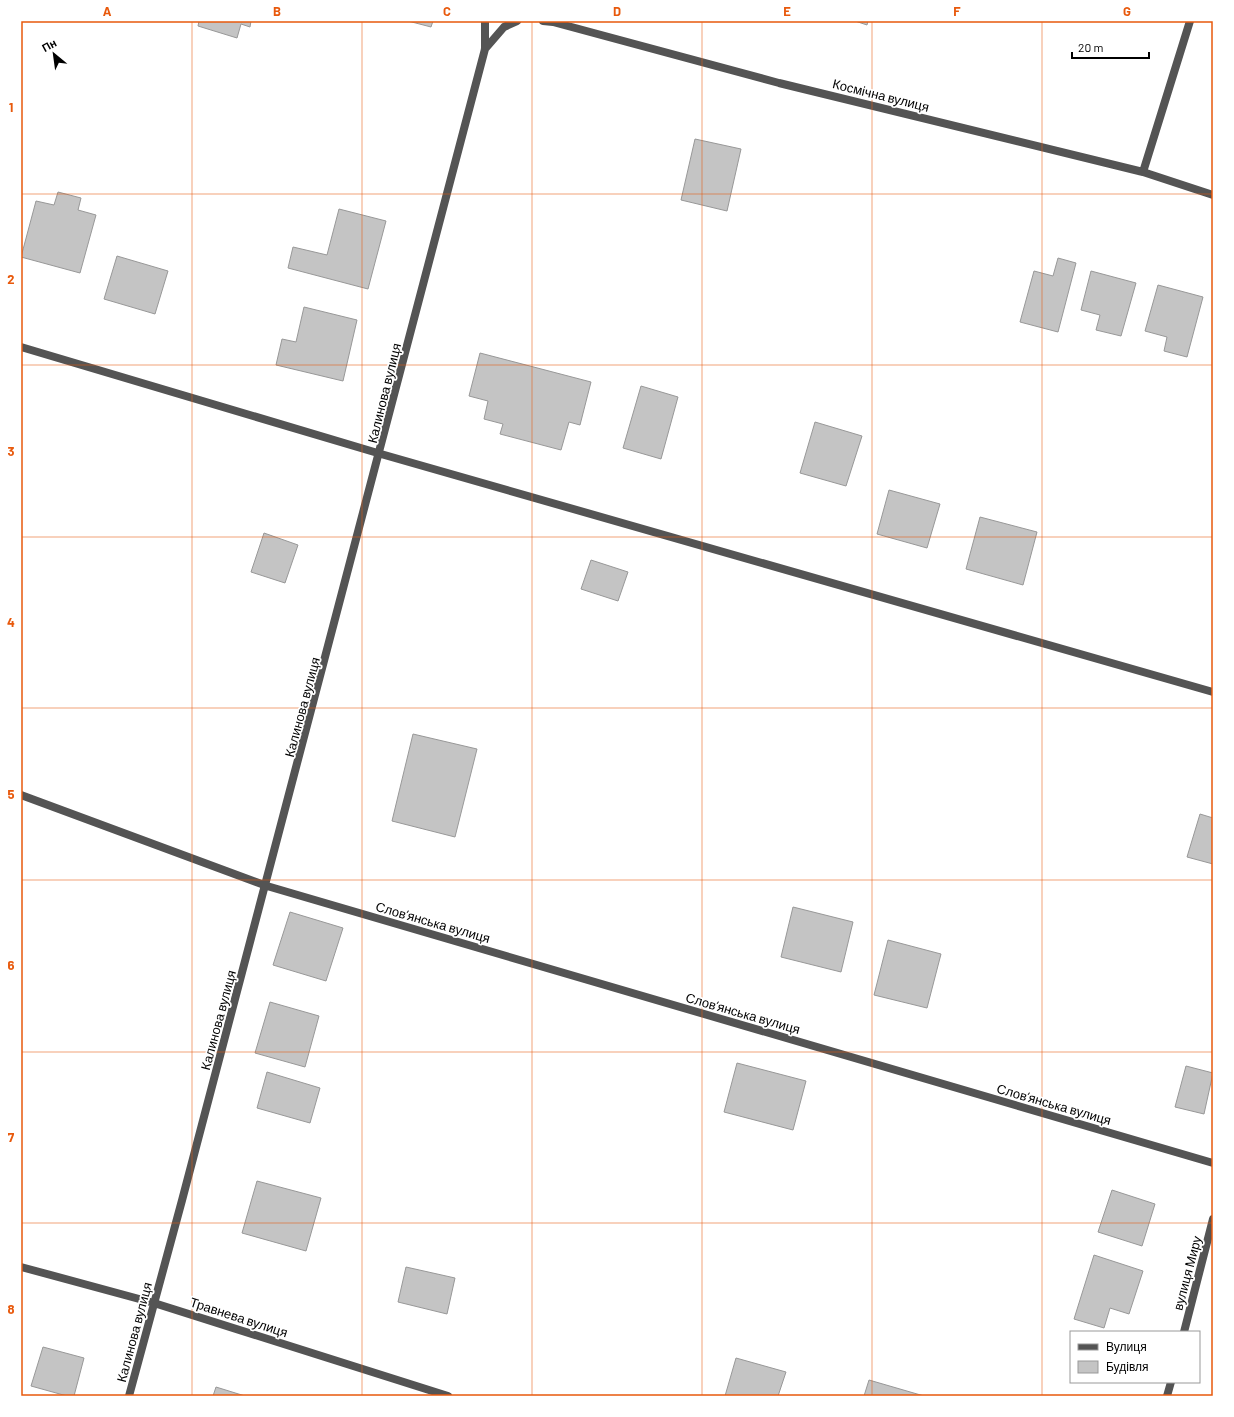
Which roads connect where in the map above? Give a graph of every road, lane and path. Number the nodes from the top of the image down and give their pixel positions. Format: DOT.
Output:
graph roads {
  1 [pos="486,21"];
  2 [pos="517,21"];
  3 [pos="543,21"];
  4 [pos="1190,21"];
  5 [pos="485,49"];
  6 [pos="1143,172"];
  7 [pos="1213,195"];
  8 [pos="21,347"];
  9 [pos="381,454"];
  10 [pos="1213,692"];
  11 [pos="21,794"];
  12 [pos="267,886"];
  13 [pos="1213,1164"];
  14 [pos="1213,1219"];
  15 [pos="21,1267"];
  16 [pos="154,1303"];
  17 [pos="1184,1331"];
  18 [pos="1171,1383"];
  19 [pos="129,1396"];
  20 [pos="448,1396"];
  21 [pos="1167,1396"];
  1 -- 5 [label="street, Калинова вулиця"];
  2 -- 5 [label="street"];
  3 -- 6 [label="street, Космічна вулиця"];
  4 -- 6 [label="street"];
  5 -- 9 [label="street, Калинова вулиця"];
  6 -- 7 [label="street, Космічна вулиця"];
  8 -- 9 [label="street"];
  9 -- 10 [label="street"];
  9 -- 12 [label="street, Калинова вулиця"];
  11 -- 12 [label="street, Словʼянська вулиця"];
  12 -- 13 [label="street, Словʼянська вулиця"];
  12 -- 16 [label="street, Калинова вулиця"];
  14 -- 17 [label="street, вулиця Миру"];
  15 -- 16 [label="street, Травнева вулиця"];
  16 -- 19 [label="street, Калинова вулиця"];
  16 -- 20 [label="street, Травнева вулиця"];
  18 -- 21 [label="street"];
}
